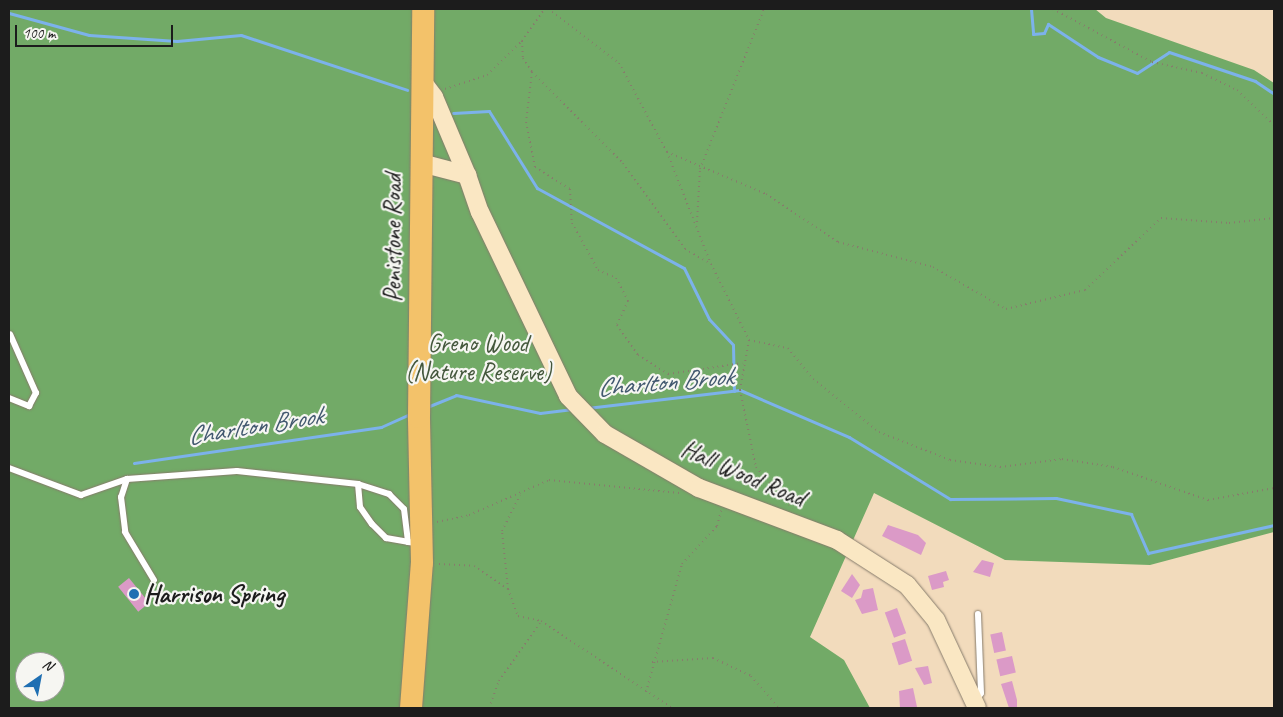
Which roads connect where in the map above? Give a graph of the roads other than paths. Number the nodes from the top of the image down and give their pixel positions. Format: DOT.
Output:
graph roads {
  1 [pos="423,9"];
  2 [pos="428,89"];
  3 [pos="421,163"];
  4 [pos="467,175"];
  5 [pos="10,334"];
  6 [pos="9,398"];
  7 [pos="9,468"];
  8 [pos="127,480"];
  9 [pos="358,484"];
  10 [pos="418,544"];
  11 [pos="154,580"];
  12 [pos="978,614"];
  13 [pos="975,705"];
  14 [pos="411,708"];
  1 -- 2 [label="highway, Penistone Road"];
  2 -- 3 [label="highway, Penistone Road"];
  2 -- 4 [label="main road, Hall Wood Road"];
  3 -- 4 [label="main road"];
  3 -- 10 [label="highway, Penistone Road"];
  4 -- 13 [label="main road, Hall Wood Road"];
  5 -- 6 [label="lane"];
  7 -- 8 [label="lane"];
  8 -- 9 [label="lane"];
  8 -- 11 [label="lane"];
  9 -- 10 [label="lane"];
  9 -- 10 [label="lane"];
  10 -- 14 [label="highway, Penistone Road"];
  12 -- 13 [label="lane"];
}
